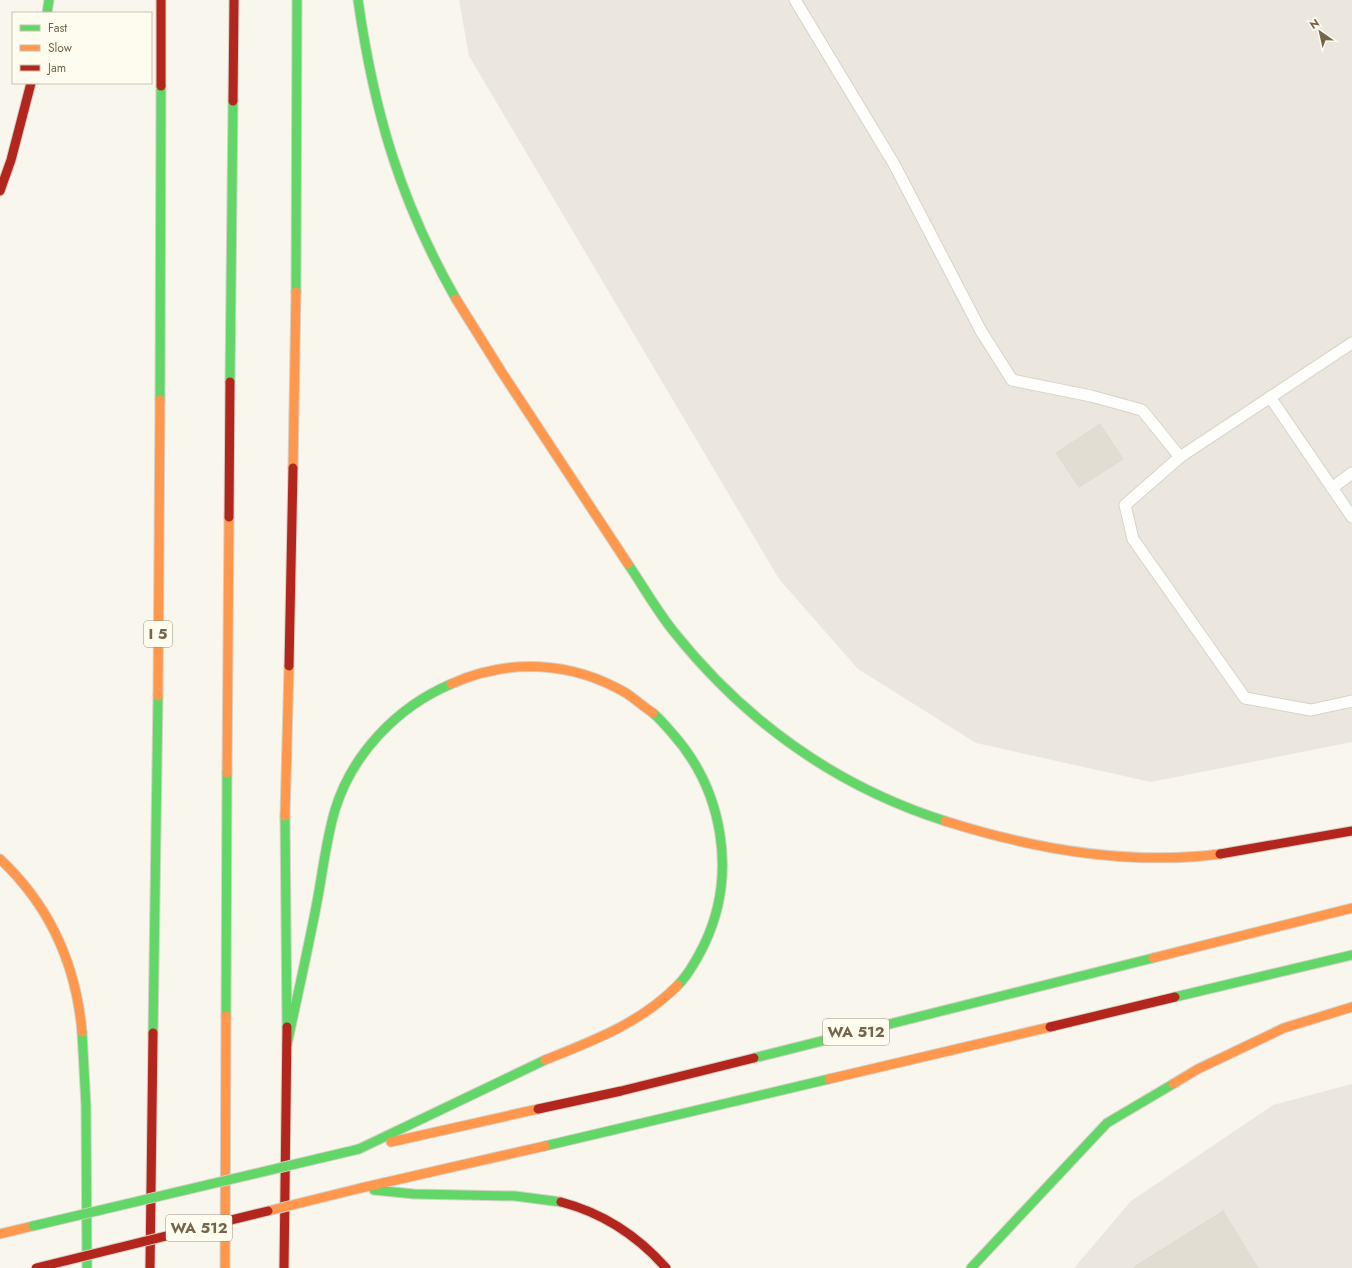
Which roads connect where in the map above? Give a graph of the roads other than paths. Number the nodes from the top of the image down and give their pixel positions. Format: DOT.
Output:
graph roads {
  1 [pos="49,0"];
  2 [pos="161,0"];
  3 [pos="234,0"];
  4 [pos="297,0"];
  5 [pos="358,0"];
  6 [pos="795,0"];
  7 [pos="47,12"];
  8 [pos="31,84"];
  9 [pos="0,191"];
  10 [pos="1352,343"];
  11 [pos="1270,397"];
  12 [pos="1180,457"];
  13 [pos="1352,473"];
  14 [pos="1332,488"];
  15 [pos="1352,517"];
  16 [pos="1352,701"];
  17 [pos="1352,831"];
  18 [pos="0,859"];
  19 [pos="1352,908"];
  20 [pos="1352,954"];
  21 [pos="1352,1007"];
  22 [pos="287,1046"];
  23 [pos="358,1149"];
  24 [pos="362,1188"];
  25 [pos="0,1223"];
  26 [pos="23,1228"];
  27 [pos="0,1234"];
  28 [pos="36,1268"];
  29 [pos="87,1268"];
  30 [pos="150,1268"];
  31 [pos="225,1268"];
  32 [pos="284,1268"];
  33 [pos="666,1268"];
  34 [pos="971,1268"];
  1 -- 7 [label="highway"];
  2 -- 30 [label="highway, I 5"];
  3 -- 31 [label="highway"];
  4 -- 22 [label="highway"];
  5 -- 17 [label="highway"];
  6 -- 12 [label="lane"];
  8 -- 9 [label="highway"];
  10 -- 11 [label="lane"];
  11 -- 12 [label="lane"];
  11 -- 14 [label="lane"];
  12 -- 16 [label="lane"];
  13 -- 14 [label="lane"];
  14 -- 15 [label="lane"];
  18 -- 29 [label="highway"];
  19 -- 23 [label="highway, WA 512"];
  20 -- 24 [label="highway, WA 512"];
  21 -- 34 [label="highway"];
  22 -- 23 [label="highway"];
  22 -- 32 [label="highway"];
  23 -- 26 [label="highway, WA 512, bridge"];
  24 -- 28 [label="highway, WA 512, bridge"];
  24 -- 33 [label="highway"];
  25 -- 26 [label="highway"];
  26 -- 27 [label="highway, WA 512"];
}
